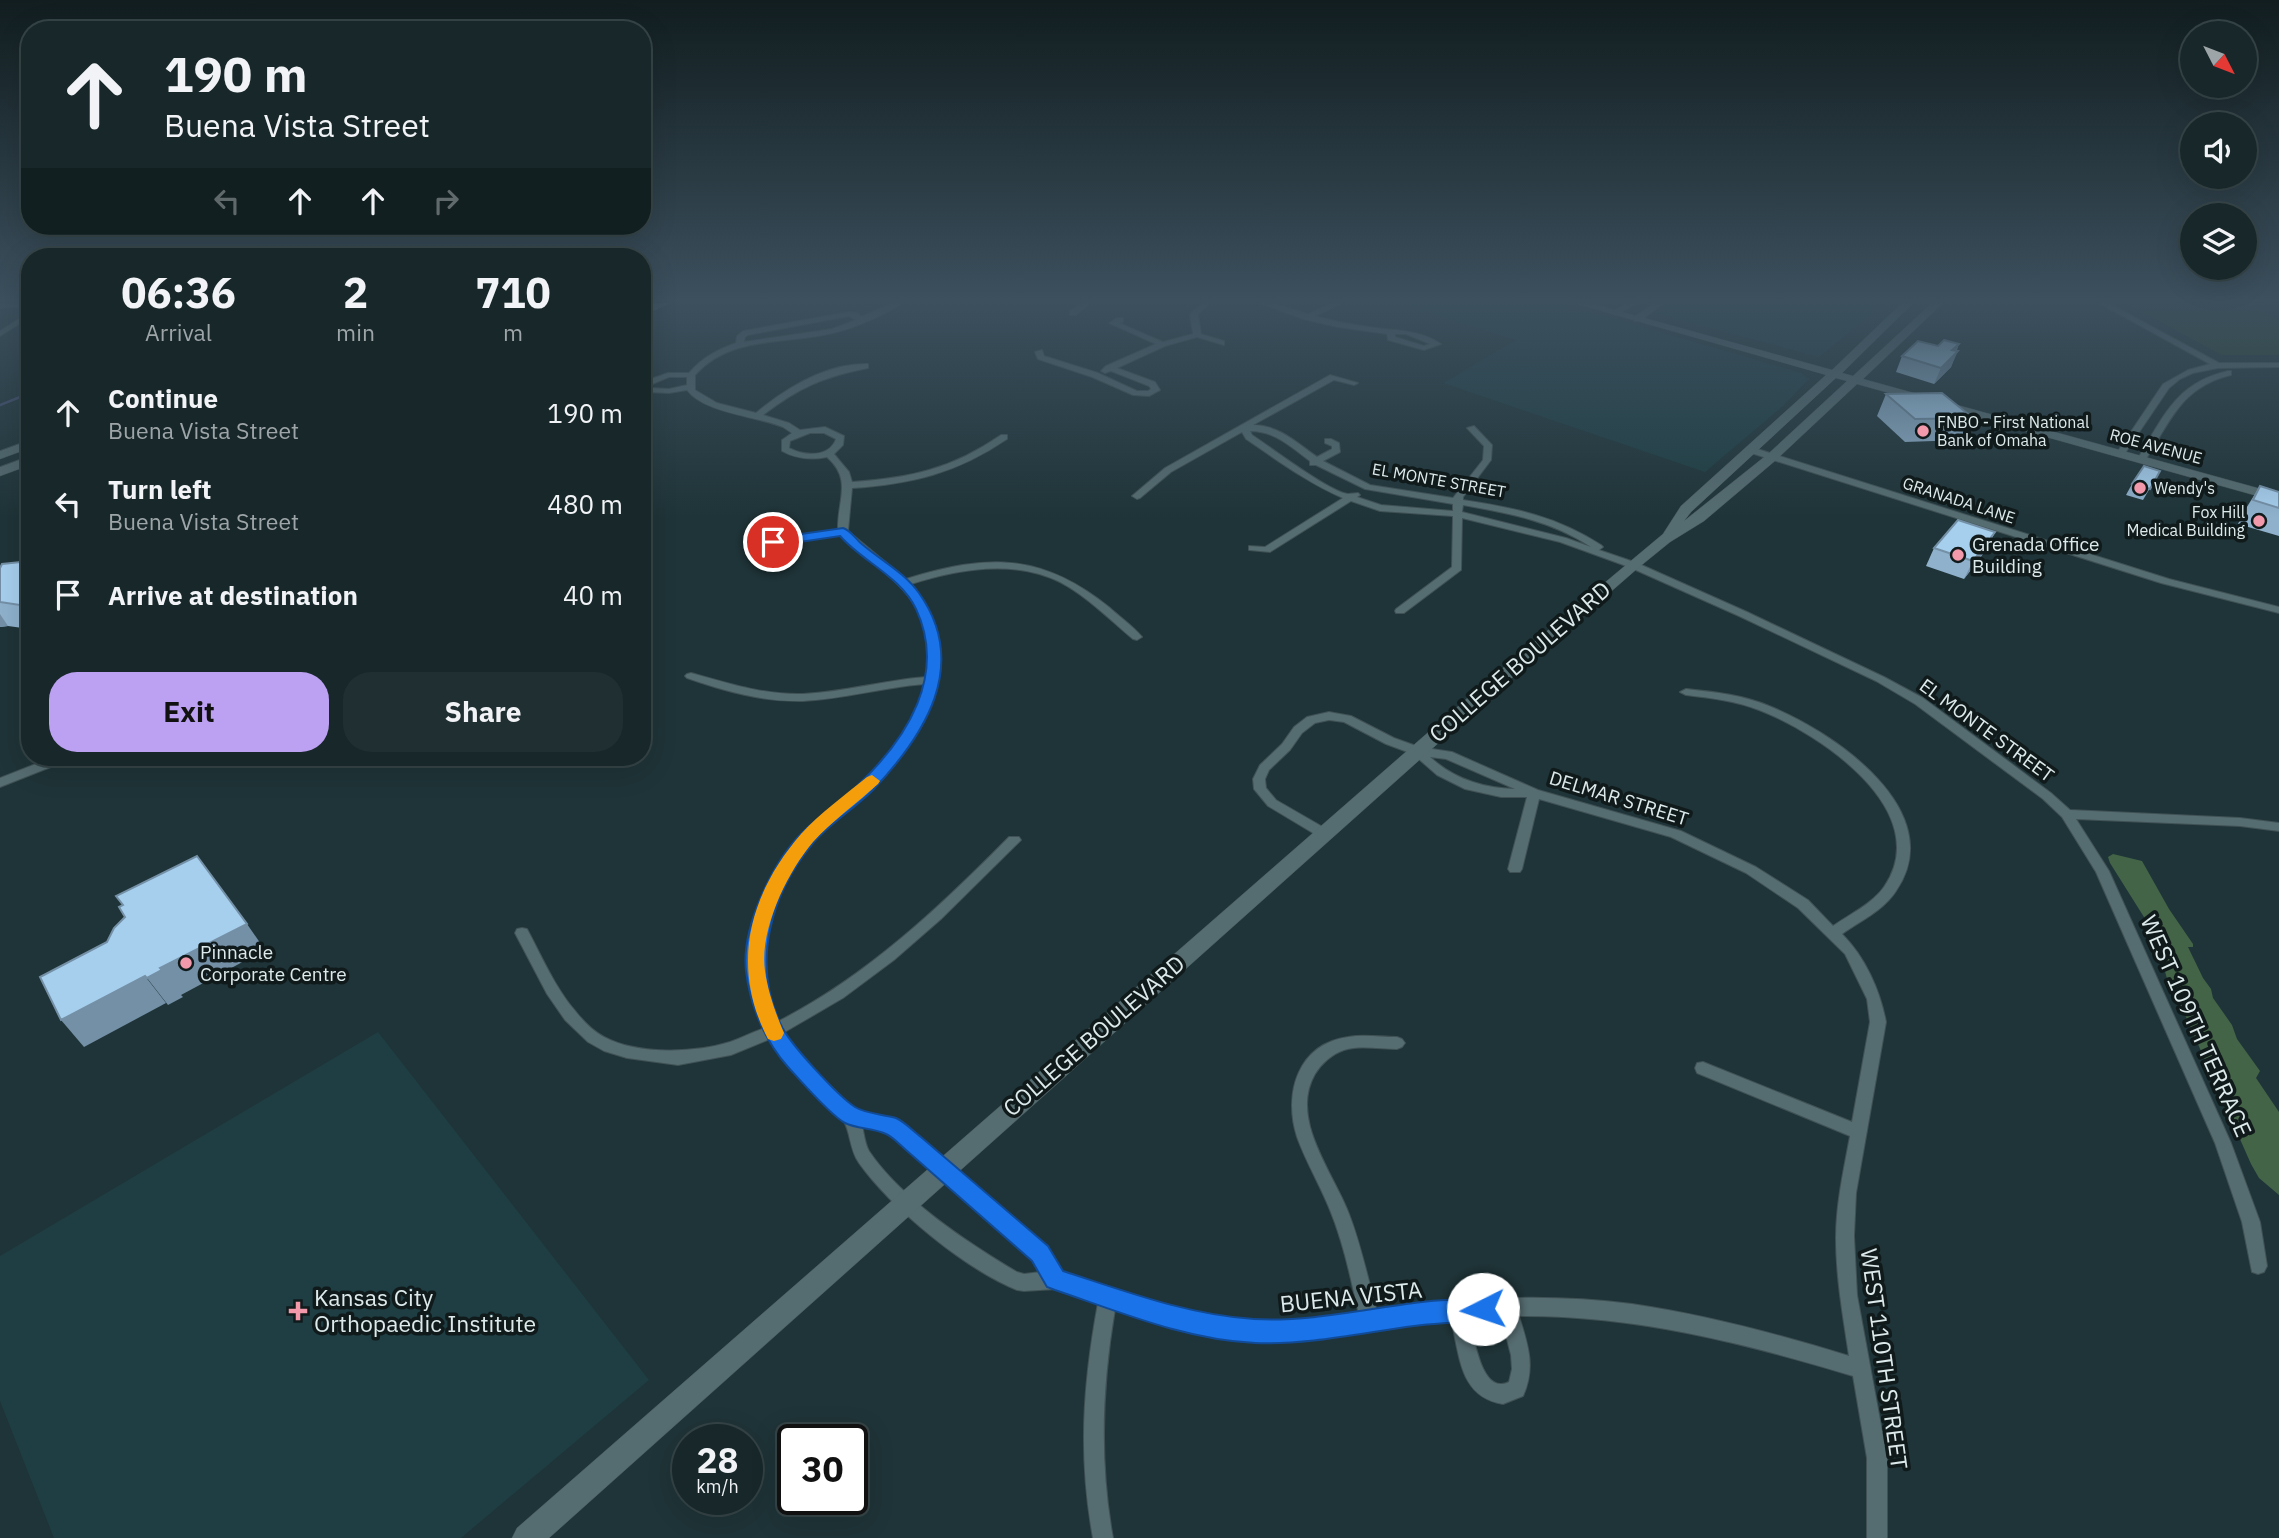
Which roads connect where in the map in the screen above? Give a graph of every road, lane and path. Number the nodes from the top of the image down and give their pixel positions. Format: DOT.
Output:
graph roads {
  1 [pos="695,375"];
  2 [pos="826,375"];
  3 [pos="1095,375"];
  4 [pos="1126,375"];
  5 [pos="1830,375"];
  6 [pos="1844,375"];
  7 [pos="1860,375"];
  8 [pos="2184,375"];
  9 [pos="2214,375"];
  10 [pos="1856,378"];
  11 [pos="1354,383"];
  12 [pos="2153,405"];
  13 [pos="2174,410"];
  14 [pos="759,414"];
  15 [pos="1997,417"];
  16 [pos="1244,428"];
  17 [pos="1471,428"];
  18 [pos="799,433"];
  19 [pos="1004,437"];
  20 [pos="1328,441"];
  21 [pos="21,447"];
  22 [pos="1751,450"];
  23 [pos="2123,451"];
  24 [pos="828,453"];
  25 [pos="0,455"];
  26 [pos="2143,456"];
  27 [pos="1772,457"];
  28 [pos="1317,462"];
  29 [pos="21,464"];
  30 [pos="1296,468"];
  31 [pos="0,472"];
  32 [pos="849,485"];
  33 [pos="1367,487"];
  34 [pos="2279,489"];
  35 [pos="1137,496"];
  36 [pos="1350,498"];
  37 [pos="2279,498"];
  38 [pos="1458,500"];
  39 [pos="1458,514"];
  40 [pos="843,532"];
  41 [pos="1665,539"];
  42 [pos="773,542"];
  43 [pos="1252,548"];
  44 [pos="1612,557"];
  45 [pos="1633,565"];
  46 [pos="904,583"];
  47 [pos="2279,610"];
  48 [pos="1399,611"];
  49 [pos="1137,637"];
  50 [pos="691,676"];
  51 [pos="932,680"];
  52 [pos="1686,692"];
  53 [pos="1417,751"];
  54 [pos="42,766"];
  55 [pos="0,783"];
  56 [pos="1534,793"];
  57 [pos="2067,814"];
  58 [pos="2279,827"];
  59 [pos="1323,833"];
  60 [pos="1014,840"];
  61 [pos="1515,869"];
  62 [pos="523,933"];
  63 [pos="1833,933"];
  64 [pos="774,1032"];
  65 [pos="1396,1043"];
  66 [pos="1703,1068"];
  67 [pos="849,1115"];
  68 [pos="1859,1132"];
  69 [pos="943,1169"];
  70 [pos="906,1201"];
  71 [pos="2258,1266"];
  72 [pos="1055,1279"];
  73 [pos="1108,1298"];
  74 [pos="1508,1307"];
  75 [pos="1458,1311"];
  76 [pos="1370,1322"];
  77 [pos="1862,1369"];
  78 [pos="527,1538"];
  79 [pos="1103,1538"];
  80 [pos="1877,1538"];
  1 -- 14 [label="street"];
  2 -- 14 [label="street"];
  3 -- 4 [label="street"];
  5 -- 22 [label="main road, COLLEGE BOULEVARD"];
  6 -- 10 [label="main road, ROE AVENUE"];
  7 -- 10 [label="main road, COLLEGE BOULEVARD"];
  8 -- 12 [label="street"];
  9 -- 13 [label="street"];
  10 -- 15 [label="main road, ROE AVENUE"];
  10 -- 15 [label="main road, ROE AVENUE"];
  10 -- 27 [label="main road, COLLEGE BOULEVARD"];
  11 -- 16 [label="street"];
  12 -- 13 [label="street"];
  12 -- 23 [label="street"];
  13 -- 26 [label="street"];
  14 -- 18 [label="street"];
  15 -- 23 [label="main road, ROE AVENUE"];
  15 -- 23 [label="main road, ROE AVENUE"];
  16 -- 28 [label="street, EL MONTE STREET"];
  16 -- 30 [label="street, EL MONTE STREET"];
  16 -- 35 [label="street"];
  17 -- 38 [label="street"];
  18 -- 24 [label="street"];
  18 -- 24 [label="street"];
  19 -- 32 [label="street"];
  20 -- 28 [label="street"];
  21 -- 25 [label="main road"];
  22 -- 27 [label="street, GRANADA LANE"];
  22 -- 41 [label="main road, COLLEGE BOULEVARD"];
  23 -- 26 [label="main road, ROE AVENUE"];
  24 -- 32 [label="street"];
  26 -- 34 [label="main road, ROE AVENUE"];
  26 -- 37 [label="main road, ROE AVENUE"];
  27 -- 41 [label="main road, COLLEGE BOULEVARD"];
  27 -- 47 [label="street, GRANADA LANE"];
  28 -- 30 [label="street"];
  28 -- 33 [label="street, EL MONTE STREET"];
  29 -- 31 [label="main road"];
  30 -- 36 [label="street, EL MONTE STREET"];
  32 -- 40 [label="street"];
  33 -- 36 [label="street"];
  33 -- 38 [label="street, EL MONTE STREET"];
  36 -- 39 [label="street, EL MONTE STREET"];
  36 -- 43 [label="street"];
  38 -- 39 [label="street"];
  38 -- 44 [label="street, EL MONTE STREET"];
  39 -- 44 [label="street, EL MONTE STREET"];
  39 -- 48 [label="street"];
  40 -- 42 [label="street"];
  40 -- 46 [label="street"];
  41 -- 45 [label="main road, COLLEGE BOULEVARD"];
  44 -- 45 [label="street, EL MONTE STREET"];
  45 -- 53 [label="main road, COLLEGE BOULEVARD"];
  45 -- 57 [label="street, EL MONTE STREET"];
  46 -- 49 [label="street"];
  46 -- 51 [label="street"];
  50 -- 51 [label="street"];
  51 -- 64 [label="street"];
  52 -- 63 [label="street"];
  53 -- 56 [label="street, DELMAR STREET"];
  53 -- 56 [label="street, DELMAR STREET"];
  53 -- 59 [label="main road, COLLEGE BOULEVARD"];
  53 -- 59 [label="street"];
  54 -- 55 [label="street"];
  56 -- 61 [label="street"];
  56 -- 63 [label="street, DELMAR STREET"];
  57 -- 58 [label="street"];
  57 -- 71 [label="street, WEST 109TH TERRACE"];
  59 -- 69 [label="main road, COLLEGE BOULEVARD"];
  60 -- 64 [label="street"];
  62 -- 64 [label="street"];
  63 -- 68 [label="street, WEST 110TH STREET"];
  64 -- 67 [label="street"];
  65 -- 76 [label="street"];
  66 -- 68 [label="street"];
  67 -- 69 [label="street"];
  67 -- 70 [label="street"];
  68 -- 77 [label="street, WEST 110TH STREET"];
  69 -- 70 [label="main road, COLLEGE BOULEVARD"];
  69 -- 72 [label="street"];
  70 -- 72 [label="street, BUENA VISTA"];
  70 -- 78 [label="main road, COLLEGE BOULEVARD"];
  72 -- 73 [label="street, BUENA VISTA"];
  73 -- 76 [label="street, BUENA VISTA"];
  73 -- 79 [label="street"];
  74 -- 75 [label="street, BUENA VISTA"];
  74 -- 75 [label="street"];
  74 -- 77 [label="street, BUENA VISTA"];
  75 -- 76 [label="street, BUENA VISTA"];
  77 -- 80 [label="street, WEST 110TH STREET"];
}
